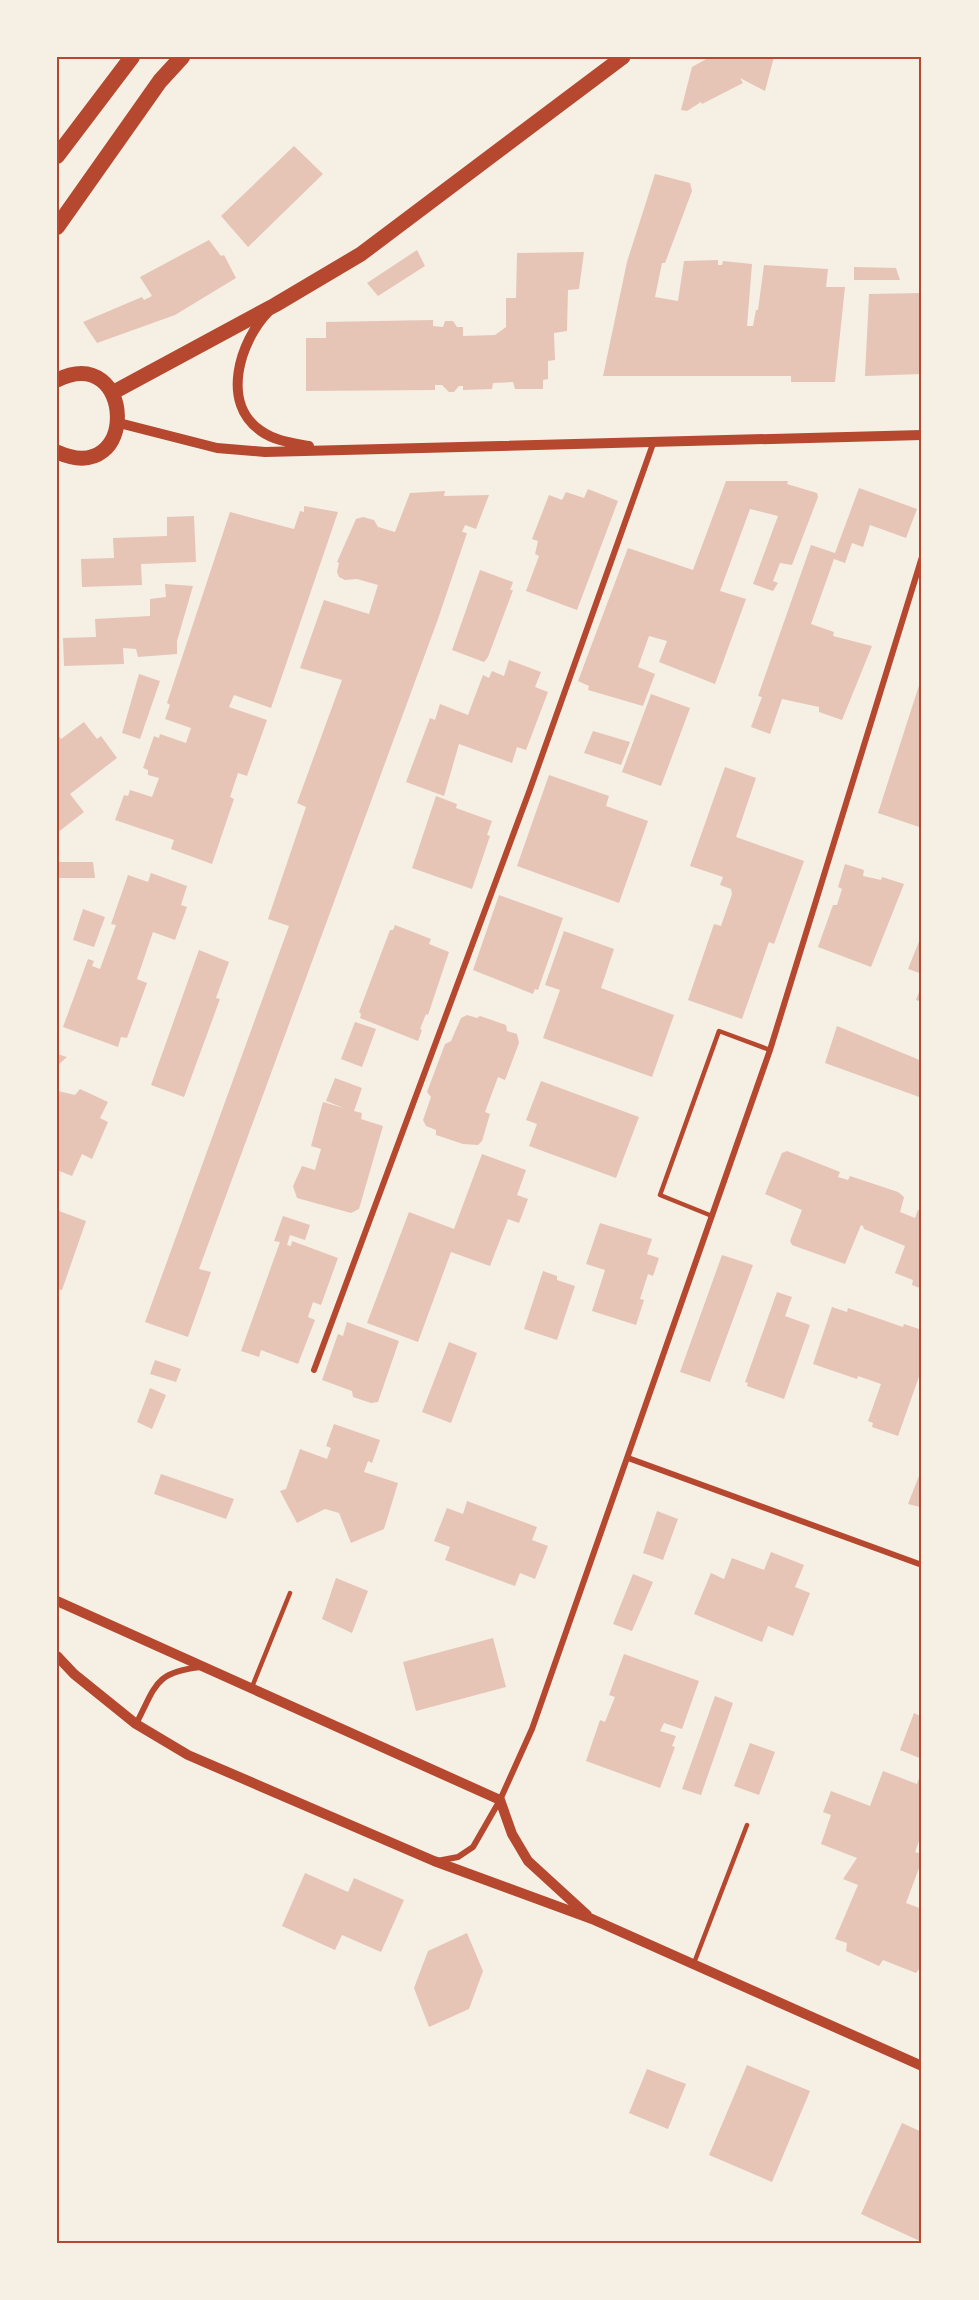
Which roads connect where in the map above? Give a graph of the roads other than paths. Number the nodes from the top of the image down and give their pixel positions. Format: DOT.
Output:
graph roads {
  1 [pos="132,57"];
  2 [pos="182,57"];
  3 [pos="623,57"];
  4 [pos="57,156"];
  5 [pos="57,227"];
  6 [pos="275,305"];
  7 [pos="57,380"];
  8 [pos="112,393"];
  9 [pos="119,423"];
  10 [pos="922,435"];
  11 [pos="654,440"];
  12 [pos="327,450"];
  13 [pos="57,453"];
  14 [pos="922,557"];
  15 [pos="770,1050"];
  16 [pos="712,1216"];
  17 [pos="314,1370"];
  18 [pos="628,1458"];
  19 [pos="922,1565"];
  20 [pos="290,1593"];
  21 [pos="57,1601"];
  22 [pos="57,1656"];
  23 [pos="202,1667"];
  24 [pos="251,1689"];
  25 [pos="136,1724"];
  26 [pos="500,1800"];
  27 [pos="747,1825"];
  28 [pos="434,1861"];
  29 [pos="592,1919"];
  30 [pos="693,1964"];
  31 [pos="922,2066"];
  1 -- 4 [label="highway"];
  2 -- 5 [label="highway"];
  3 -- 6 [label="main road"];
  6 -- 8 [label="main road"];
  6 -- 12 [label="street"];
  7 -- 8 [label="main road"];
  8 -- 9 [label="main road"];
  9 -- 12 [label="street"];
  9 -- 13 [label="main road"];
  10 -- 11 [label="street"];
  11 -- 12 [label="street"];
  11 -- 17 [label="street"];
  14 -- 15 [label="street"];
  15 -- 16 [label="street"];
  15 -- 16 [label="lane"];
  16 -- 18 [label="street"];
  18 -- 19 [label="street"];
  18 -- 26 [label="street"];
  20 -- 24 [label="lane"];
  21 -- 23 [label="street"];
  22 -- 25 [label="street"];
  23 -- 24 [label="street"];
  23 -- 25 [label="street"];
  24 -- 26 [label="street"];
  25 -- 28 [label="street"];
  26 -- 28 [label="street"];
  26 -- 29 [label="street"];
  27 -- 30 [label="lane"];
  28 -- 29 [label="street"];
  29 -- 30 [label="street"];
  30 -- 31 [label="street"];
}
